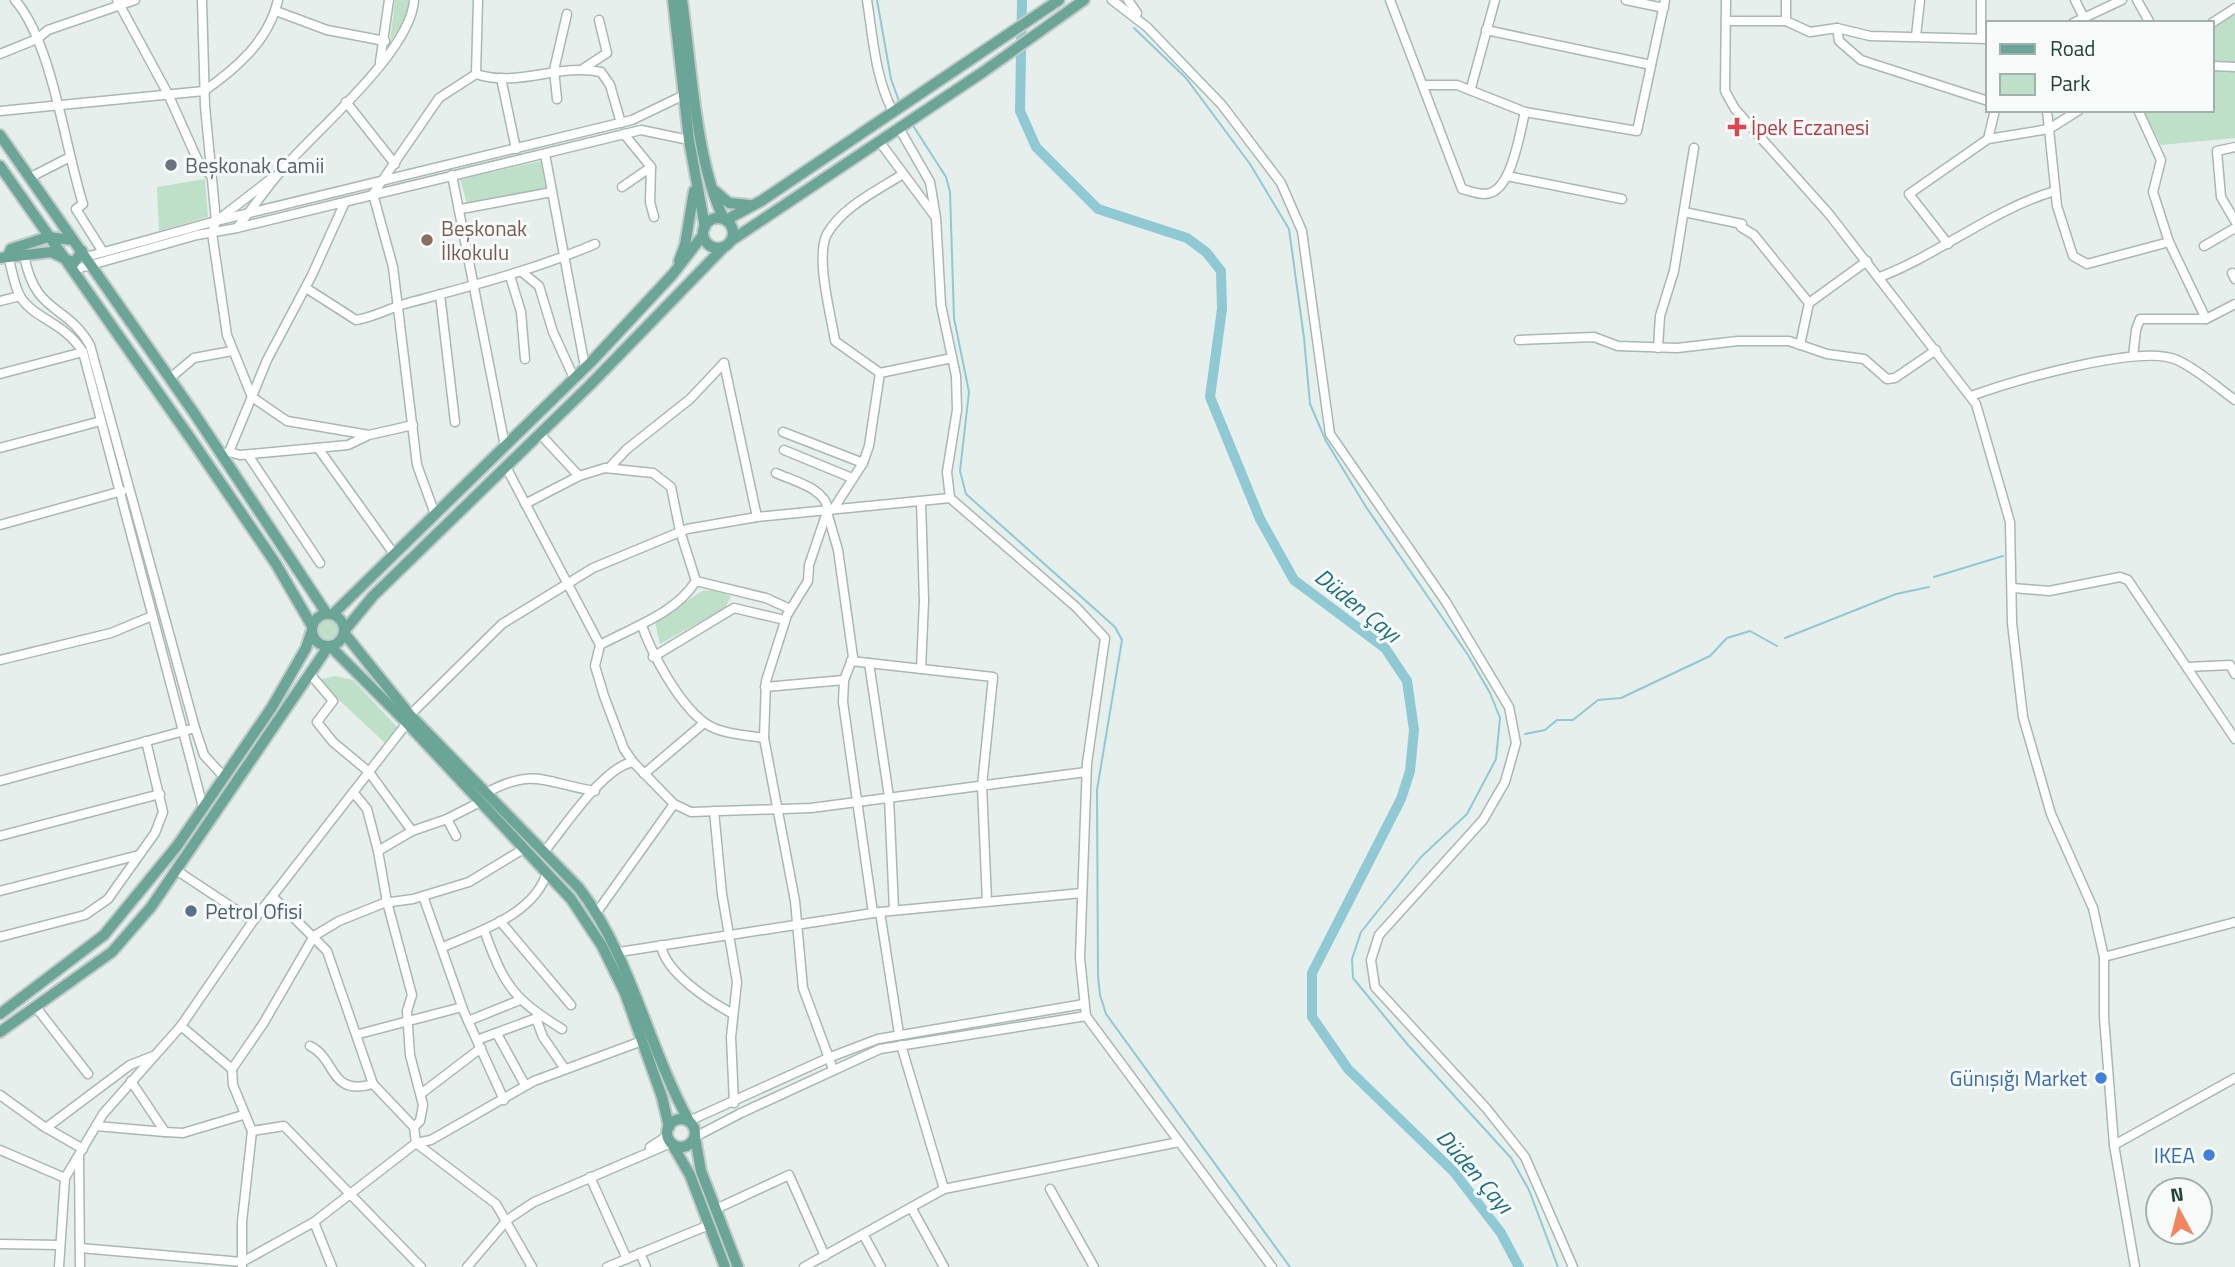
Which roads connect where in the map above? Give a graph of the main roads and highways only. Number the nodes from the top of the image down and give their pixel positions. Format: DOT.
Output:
graph roads {
  1 [pos="673,0"];
  2 [pos="682,0"];
  3 [pos="1059,0"];
  4 [pos="1084,0"];
  5 [pos="0,135"];
  6 [pos="0,166"];
  7 [pos="696,178"];
  8 [pos="710,184"];
  9 [pos="752,205"];
  10 [pos="725,220"];
  11 [pos="704,231"];
  12 [pos="41,235"];
  13 [pos="73,240"];
  14 [pos="728,243"];
  15 [pos="4,257"];
  16 [pos="87,257"];
  17 [pos="70,265"];
  18 [pos="673,274"];
  19 [pos="330,614"];
  20 [pos="312,628"];
  21 [pos="345,632"];
  22 [pos="329,646"];
  23 [pos="408,719"];
  24 [pos="483,797"];
  25 [pos="0,1014"];
  26 [pos="0,1032"];
  27 [pos="688,1121"];
  28 [pos="670,1137"];
  29 [pos="695,1137"];
  30 [pos="725,1267"];
  31 [pos="738,1267"];
  1 -- 7 [label="main road"];
  2 -- 8 [label="main road"];
  3 -- 9 [label="main road"];
  4 -- 14 [label="main road"];
  5 -- 13 [label="main road"];
  6 -- 12 [label="main road"];
  7 -- 11 [label="main road"];
  7 -- 18 [label="main road"];
  8 -- 9 [label="main road"];
  8 -- 10 [label="main road"];
  9 -- 10 [label="main road"];
  10 -- 11 [label="main road"];
  10 -- 14 [label="main road"];
  11 -- 14 [label="main road"];
  11 -- 18 [label="main road"];
  12 -- 13 [label="main road"];
  12 -- 15 [label="main road"];
  12 -- 17 [label="main road"];
  13 -- 16 [label="main road"];
  14 -- 21 [label="main road"];
  15 -- 17 [label="main road"];
  16 -- 17 [label="main road"];
  16 -- 19 [label="main road"];
  17 -- 20 [label="main road"];
  18 -- 19 [label="main road"];
  19 -- 20 [label="main road"];
  19 -- 21 [label="main road"];
  20 -- 22 [label="main road"];
  20 -- 25 [label="main road"];
  21 -- 22 [label="main road"];
  21 -- 23 [label="main road"];
  22 -- 23 [label="main road"];
  22 -- 26 [label="main road"];
  23 -- 24 [label="main road"];
  24 -- 27 [label="main road"];
  24 -- 28 [label="main road"];
  27 -- 28 [label="main road"];
  27 -- 29 [label="main road"];
  28 -- 29 [label="main road"];
  28 -- 30 [label="main road"];
  29 -- 31 [label="main road"];
}
